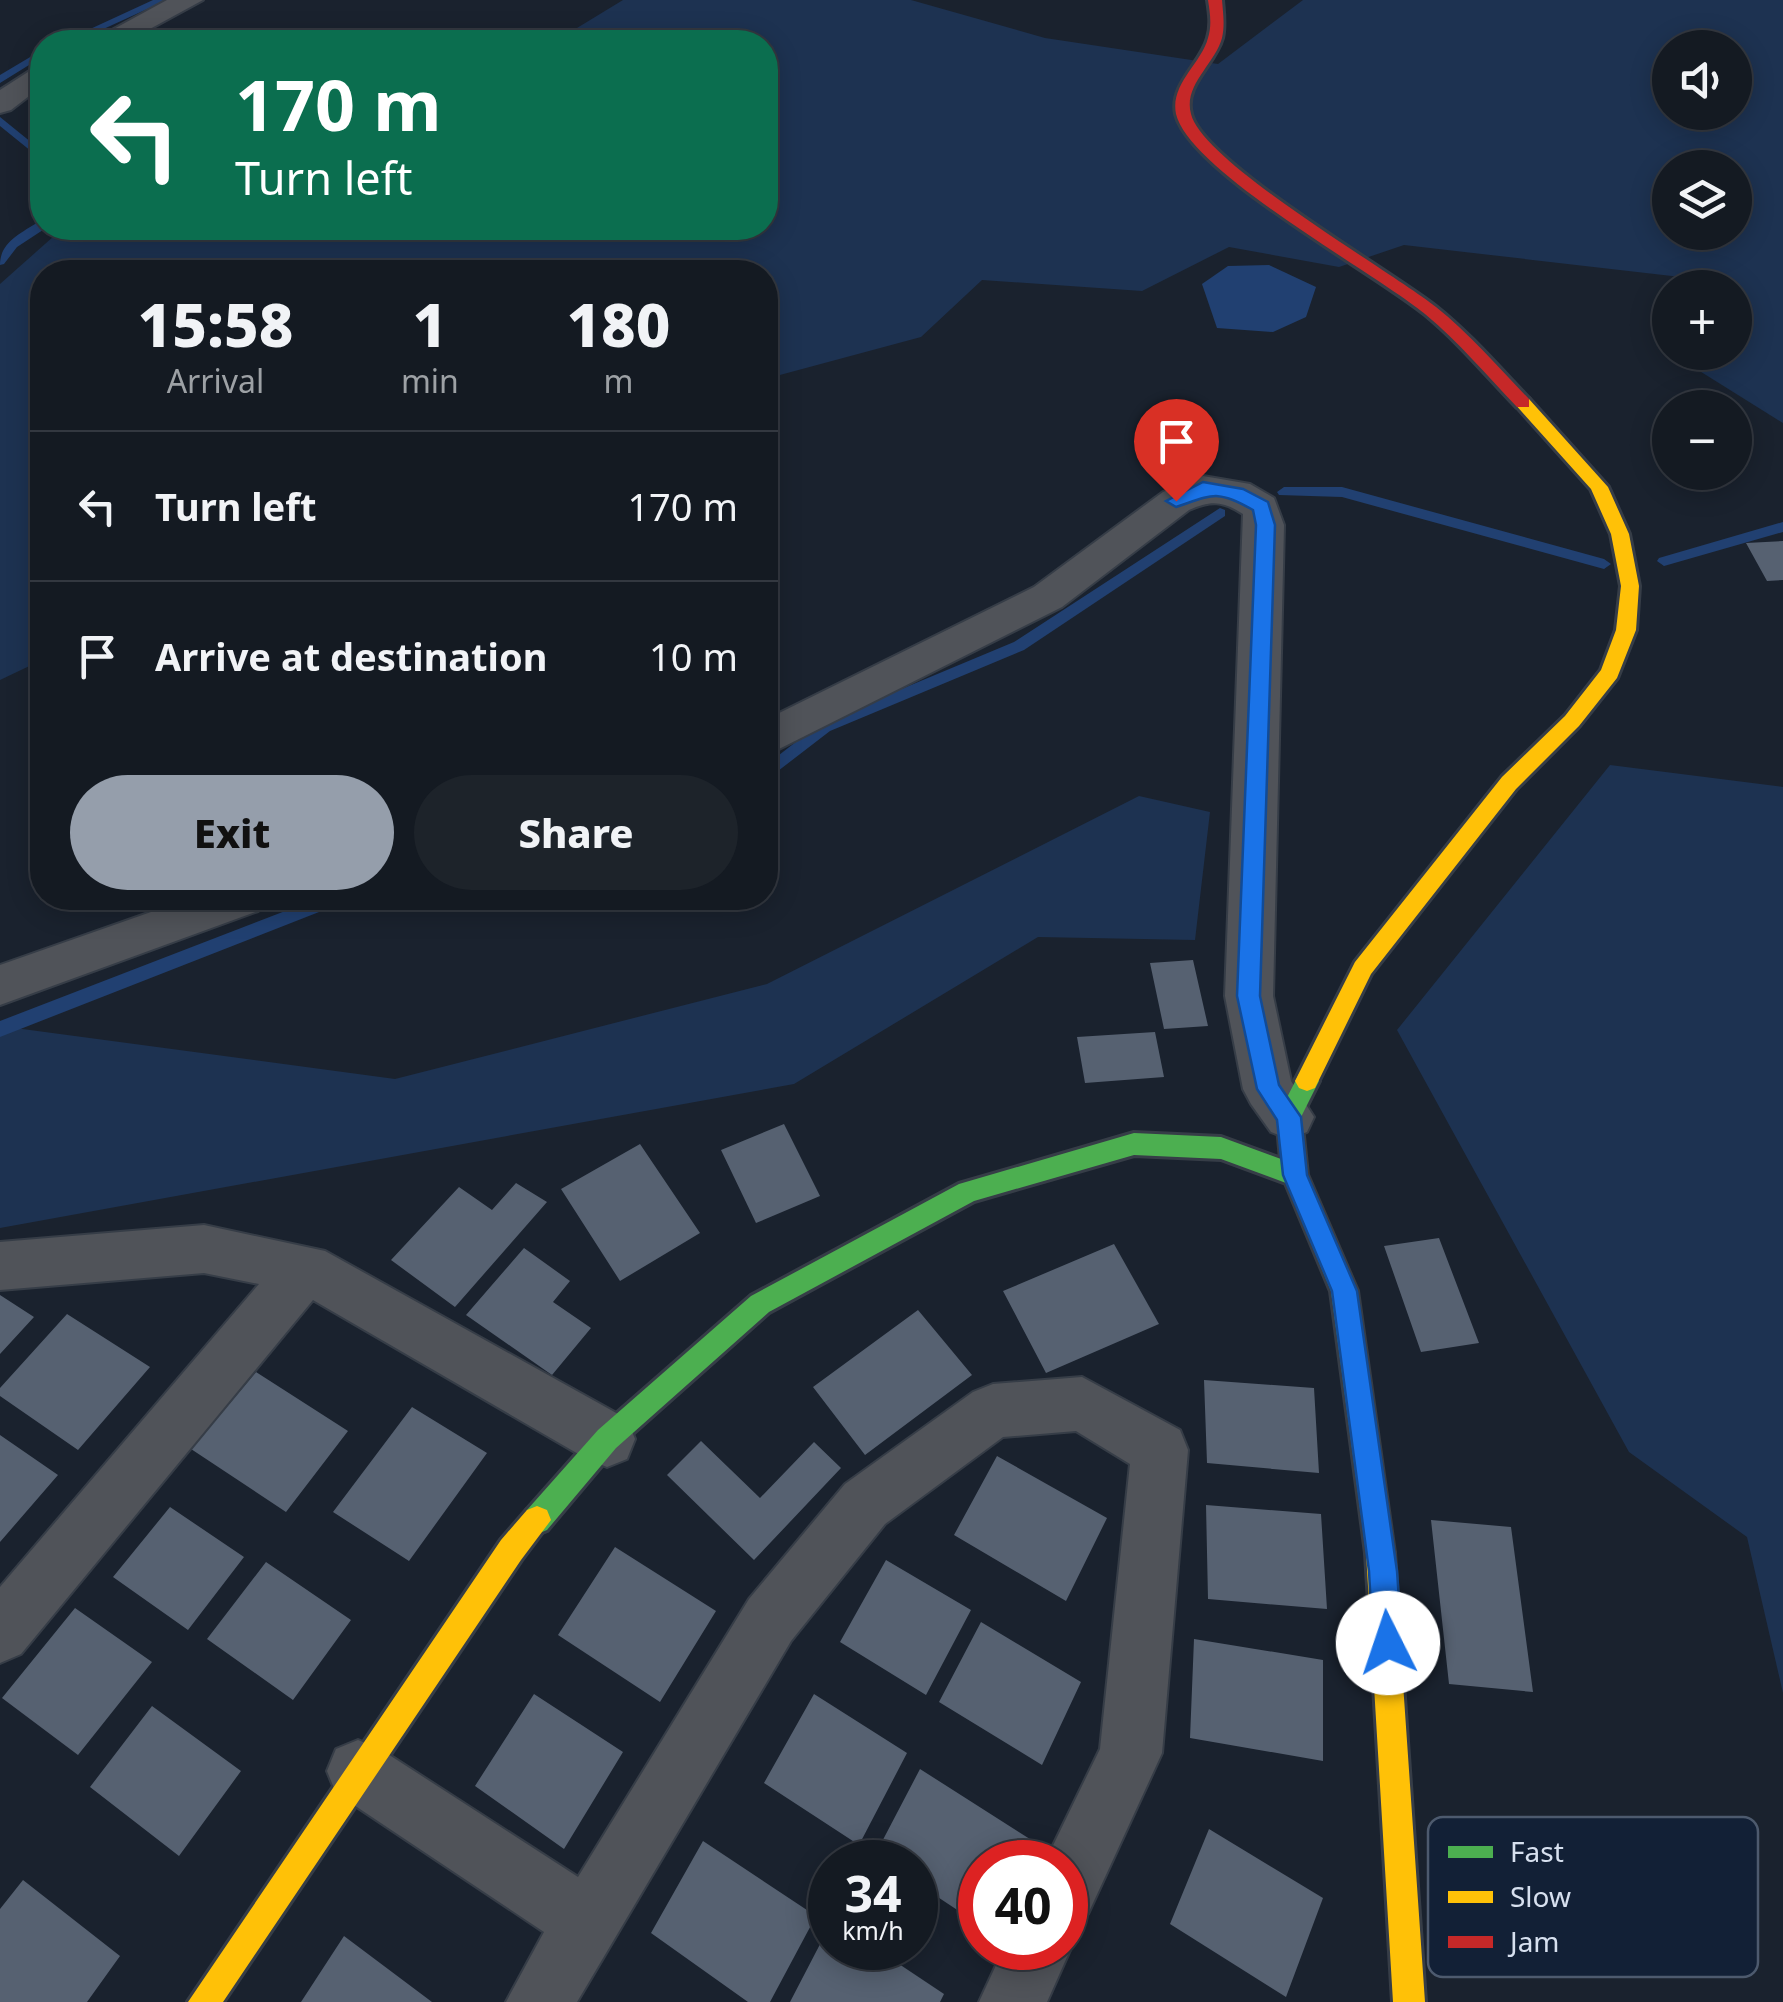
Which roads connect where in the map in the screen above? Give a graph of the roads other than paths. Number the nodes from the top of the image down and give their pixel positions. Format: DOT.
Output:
graph roads {
  1 [pos="189,0"];
  2 [pos="1215,0"];
  3 [pos="128,30"];
  4 [pos="30,81"];
  5 [pos="0,104"];
  6 [pos="778,732"];
  7 [pos="209,910"];
  8 [pos="0,985"];
  9 [pos="1289,1117"];
  10 [pos="1295,1175"];
  11 [pos="0,1266"];
  12 [pos="306,1268"];
  13 [pos="607,1439"];
  14 [pos="0,1633"];
  15 [pos="358,1771"];
  16 [pos="1088,1843"];
  17 [pos="586,1921"];
  18 [pos="1027,1970"];
  19 [pos="204,2002"];
  20 [pos="540,2002"];
  21 [pos="1012,2002"];
  22 [pos="1409,2002"];
  1 -- 3 [label="street"];
  2 -- 9 [label="street"];
  4 -- 5 [label="street"];
  6 -- 9 [label="street"];
  7 -- 8 [label="street"];
  9 -- 10 [label="street"];
  10 -- 13 [label="street"];
  10 -- 22 [label="street"];
  11 -- 12 [label="street"];
  12 -- 13 [label="street"];
  12 -- 14 [label="street"];
  13 -- 15 [label="street"];
  15 -- 17 [label="street"];
  15 -- 19 [label="street"];
  16 -- 17 [label="street"];
  17 -- 20 [label="street"];
  18 -- 21 [label="street"];
}
